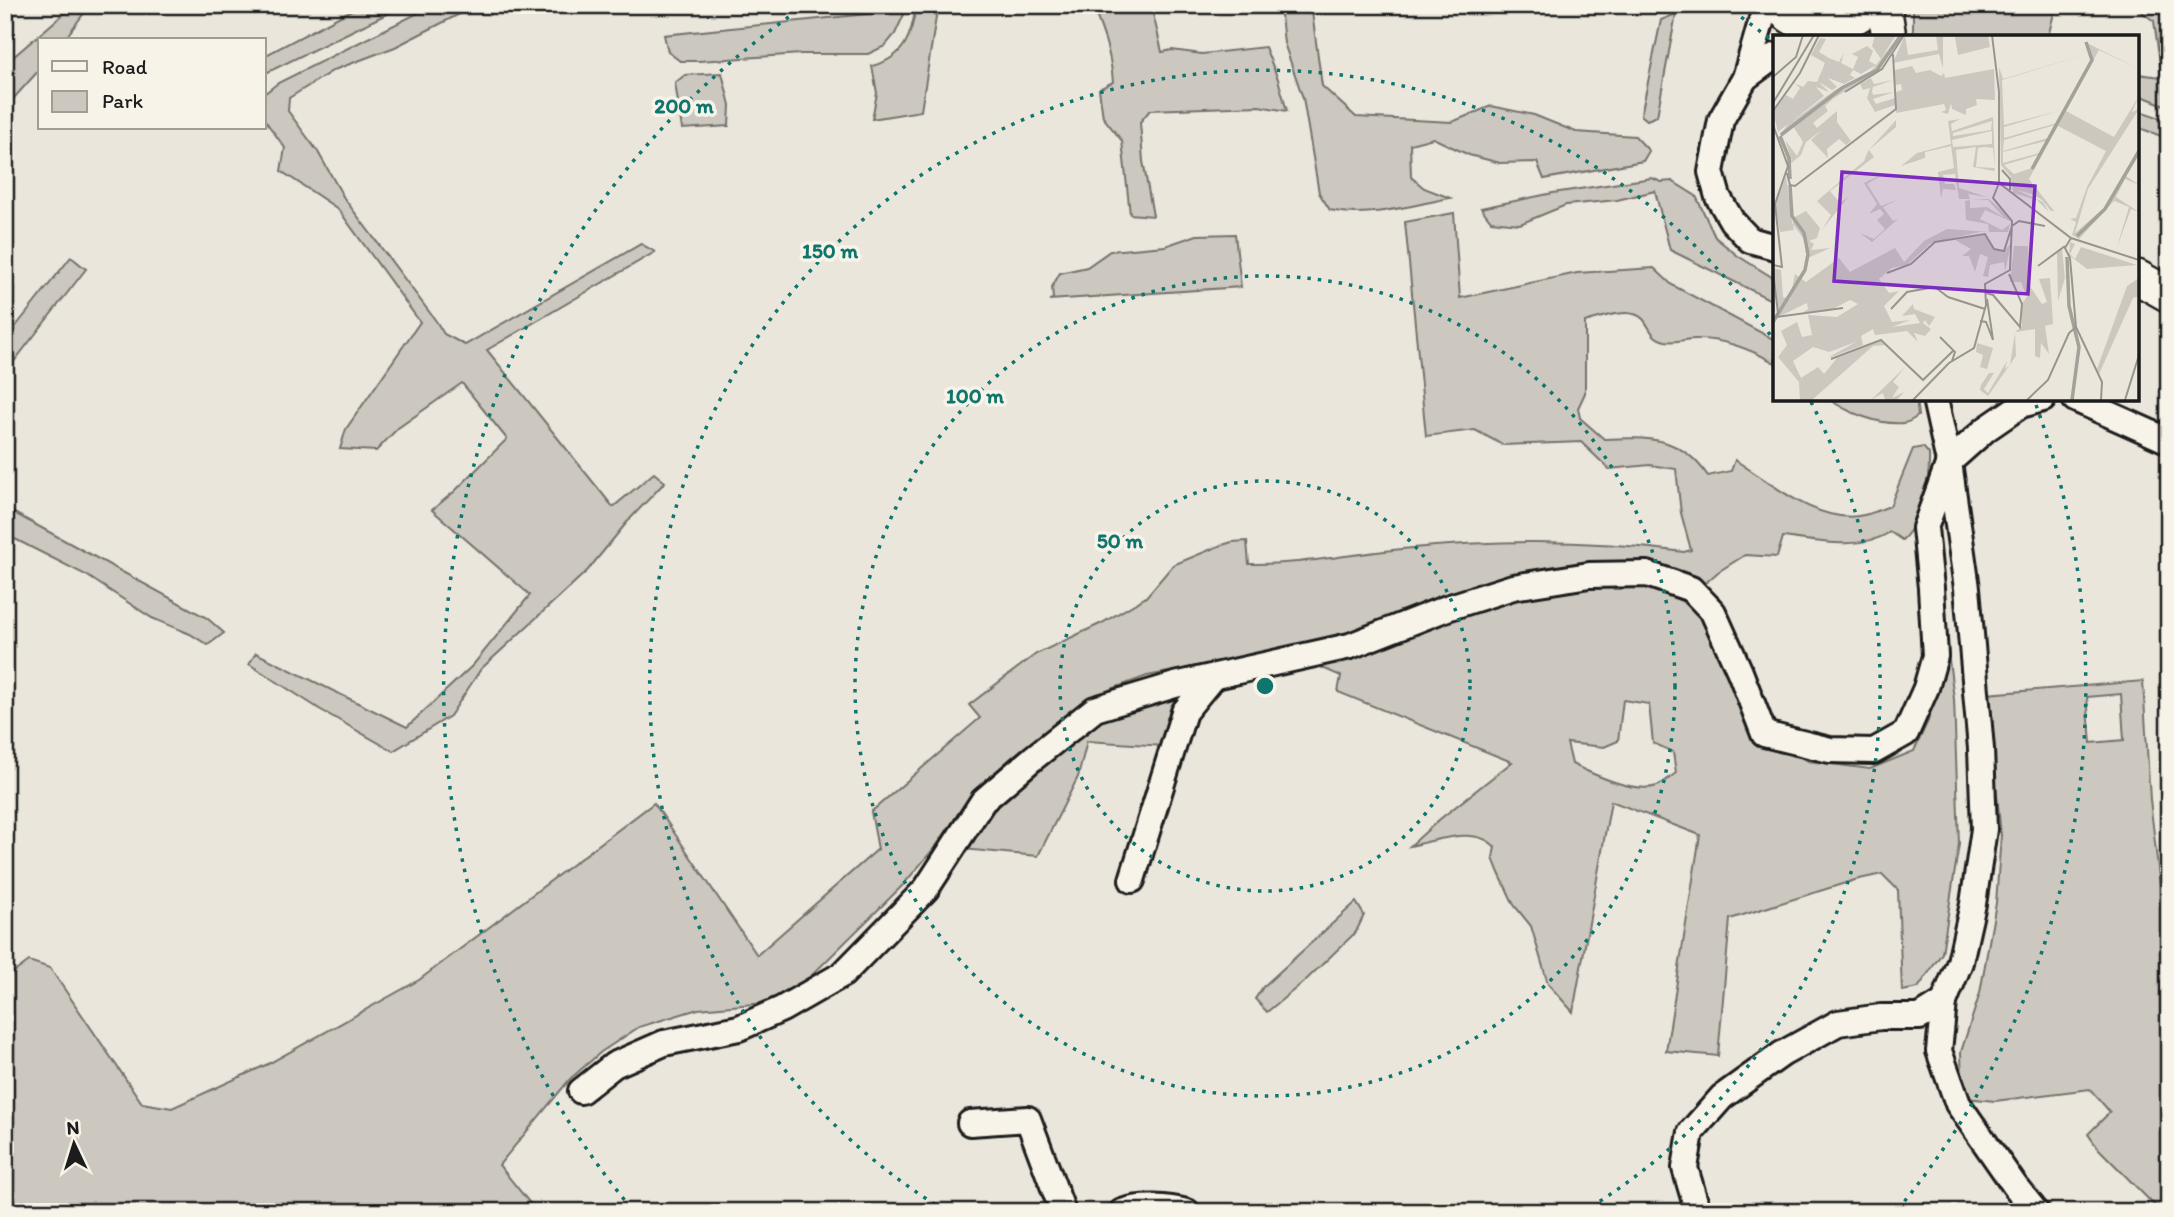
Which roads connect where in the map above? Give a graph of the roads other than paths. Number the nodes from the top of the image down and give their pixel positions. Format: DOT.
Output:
graph roads {
  1 [pos="1766,5"];
  2 [pos="1778,5"];
  3 [pos="1871,5"];
  4 [pos="1884,5"];
  5 [pos="1827,31"];
  6 [pos="1889,35"];
  7 [pos="1773,57"];
  8 [pos="1745,78"];
  9 [pos="1773,246"];
  10 [pos="2139,278"];
  11 [pos="2169,295"];
  12 [pos="1935,401"];
  13 [pos="2036,401"];
  14 [pos="2079,401"];
  15 [pos="2169,441"];
  16 [pos="1949,462"];
  17 [pos="1212,678"];
  18 [pos="1132,880"];
  19 [pos="1944,1002"];
  20 [pos="581,1091"];
  21 [pos="970,1123"];
  22 [pos="1063,1212"];
  23 [pos="1122,1212"];
  24 [pos="1187,1212"];
  25 [pos="1698,1212"];
  26 [pos="2036,1212"];
  1 -- 8 [label="street"];
  2 -- 5 [label="street"];
  3 -- 5 [label="street"];
  4 -- 6 [label="street"];
  7 -- 8 [label="street"];
  8 -- 9 [label="street"];
  10 -- 11 [label="street"];
  12 -- 16 [label="street"];
  13 -- 16 [label="street"];
  14 -- 15 [label="street"];
  16 -- 17 [label="street"];
  16 -- 19 [label="street"];
  17 -- 18 [label="street"];
  17 -- 20 [label="street"];
  19 -- 25 [label="street"];
  19 -- 26 [label="street"];
  21 -- 22 [label="street"];
  23 -- 24 [label="street"];
}
